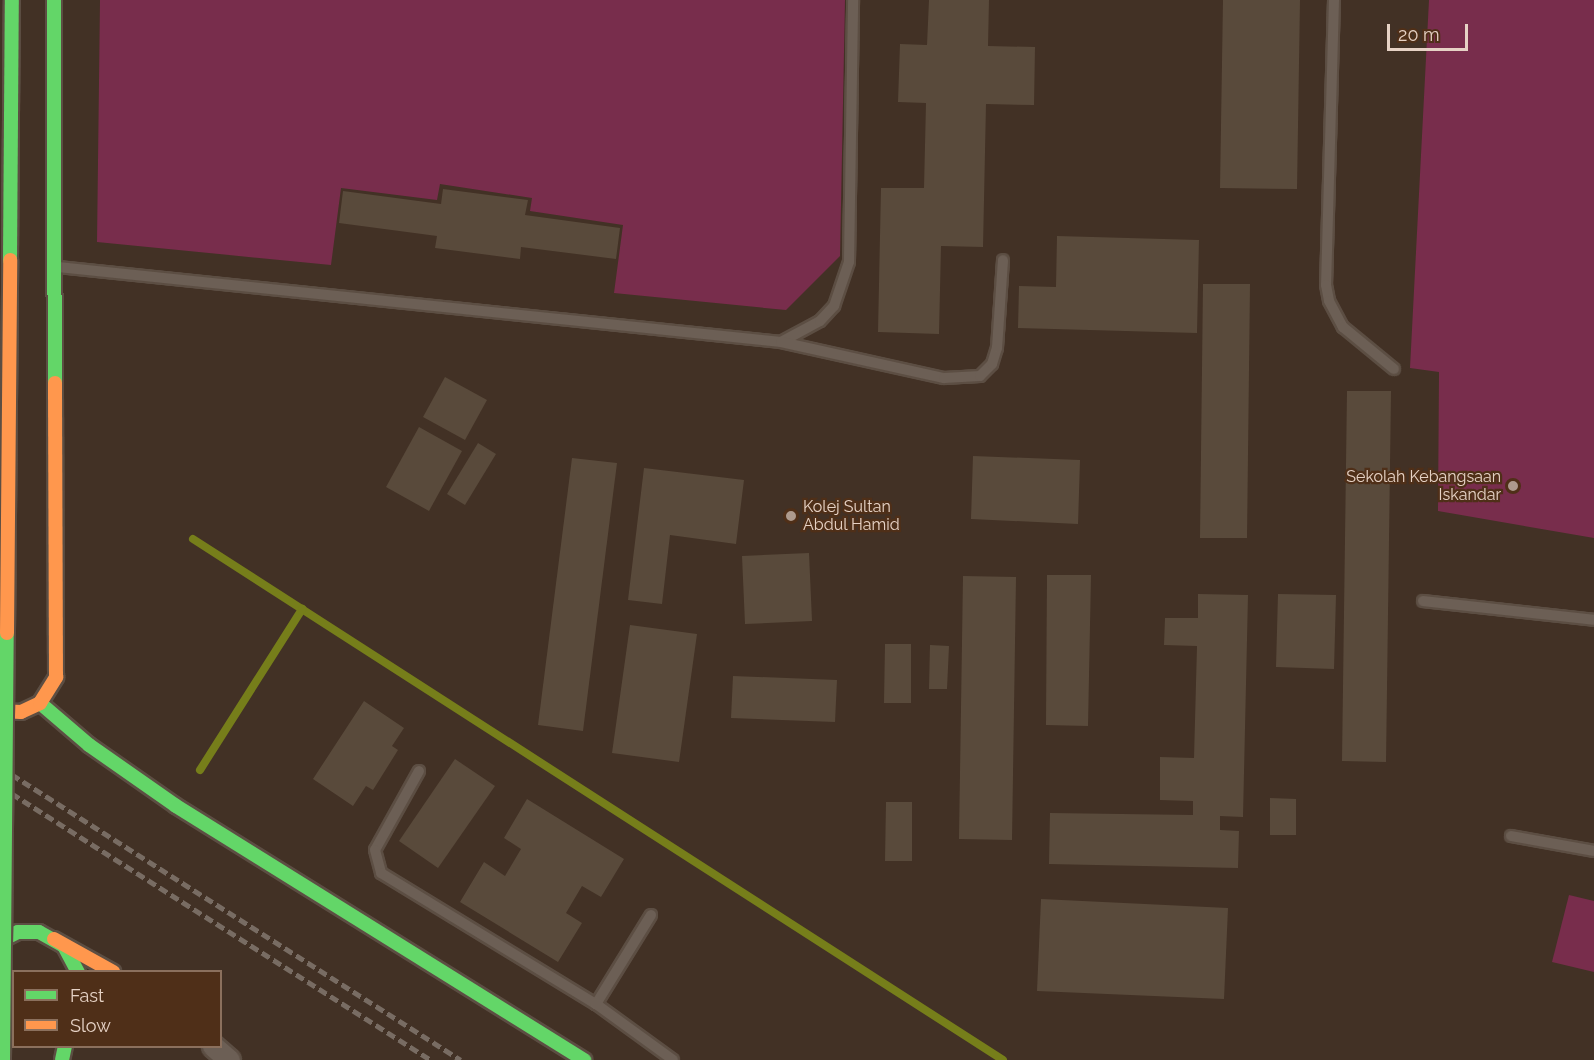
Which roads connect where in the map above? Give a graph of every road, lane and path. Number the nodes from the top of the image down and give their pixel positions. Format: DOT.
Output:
graph roads {
  1 [pos="12,0"];
  2 [pos="54,0"];
  3 [pos="853,0"];
  4 [pos="1334,0"];
  5 [pos="1004,260"];
  6 [pos="56,266"];
  7 [pos="781,342"];
  8 [pos="1394,369"];
  9 [pos="1423,601"];
  10 [pos="1594,621"];
  11 [pos="40,703"];
  12 [pos="0,711"];
  13 [pos="419,771"];
  14 [pos="1511,836"];
  15 [pos="1594,851"];
  16 [pos="651,915"];
  17 [pos="54,939"];
  18 [pos="0,941"];
  19 [pos="77,970"];
  20 [pos="109,970"];
  21 [pos="596,1004"];
  22 [pos="214,1048"];
  23 [pos="3,1060"];
  24 [pos="229,1060"];
  25 [pos="584,1060"];
  26 [pos="673,1060"];
  1 -- 23 [label="main road, bridge"];
  2 -- 6 [label="main road"];
  3 -- 7 [label="lane"];
  4 -- 8 [label="lane"];
  5 -- 7 [label="lane"];
  6 -- 7 [label="lane"];
  6 -- 11 [label="main road"];
  9 -- 10 [label="lane"];
  11 -- 12 [label="main road"];
  11 -- 25 [label="main road"];
  13 -- 21 [label="lane"];
  14 -- 15 [label="lane"];
  16 -- 21 [label="lane"];
  17 -- 18 [label="main road"];
  17 -- 19 [label="main road"];
  17 -- 20 [label="main road"];
  21 -- 26 [label="lane"];
  22 -- 24 [label="street"];
}
